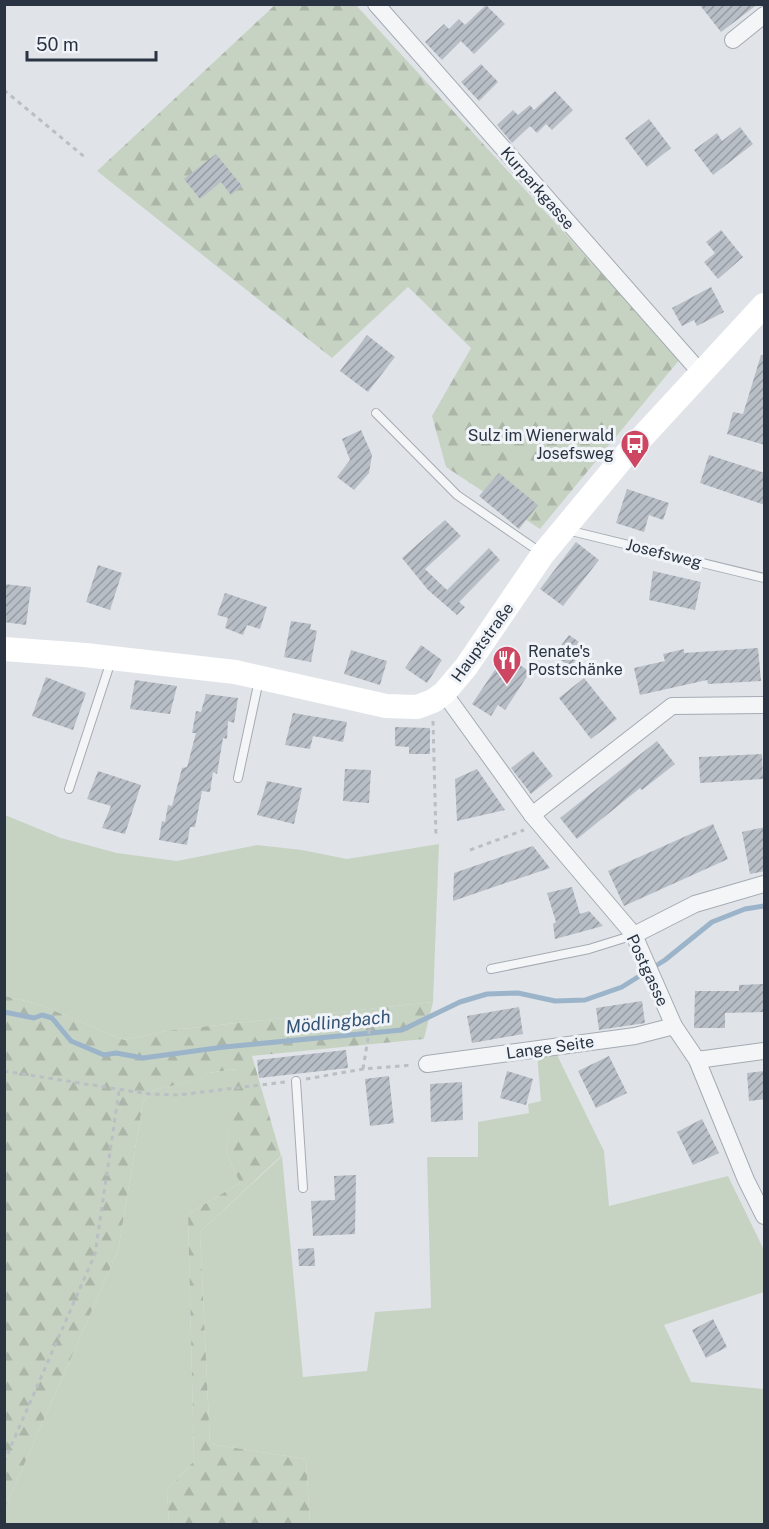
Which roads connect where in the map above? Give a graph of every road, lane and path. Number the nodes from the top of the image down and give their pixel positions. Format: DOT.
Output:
graph roads {
  1 [pos="376,4"];
  2 [pos="765,15"];
  3 [pos="734,40"];
  4 [pos="4,90"];
  5 [pos="87,159"];
  6 [pos="765,305"];
  7 [pos="700,372"];
  8 [pos="376,413"];
  9 [pos="563,529"];
  10 [pos="543,554"];
  11 [pos="765,578"];
  12 [pos="4,649"];
  13 [pos="112,658"];
  14 [pos="259,676"];
  15 [pos="438,697"];
  16 [pos="765,705"];
  17 [pos="238,778"];
  18 [pos="69,789"];
  19 [pos="536,819"];
  20 [pos="436,836"];
  21 [pos="470,850"];
  22 [pos="765,884"];
  23 [pos="634,935"];
  24 [pos="491,969"];
  25 [pos="372,1014"];
  26 [pos="674,1026"];
  27 [pos="765,1051"];
  28 [pos="697,1060"];
  29 [pos="427,1064"];
  30 [pos="363,1069"];
  31 [pos="4,1071"];
  32 [pos="296,1081"];
  33 [pos="119,1091"];
  34 [pos="303,1188"];
  35 [pos="765,1215"];
  36 [pos="4,1462"];
  1 -- 7 [label="street, Kurparkgasse"];
  2 -- 3 [label="street"];
  4 -- 5 [label="path"];
  6 -- 7 [label="main road, Hauptstraße"];
  7 -- 9 [label="main road, Hauptstraße"];
  8 -- 10 [label="lane"];
  9 -- 10 [label="main road, Hauptstraße"];
  9 -- 11 [label="lane, Josefsweg"];
  10 -- 15 [label="main road, Hauptstraße"];
  12 -- 13 [label="main road"];
  13 -- 14 [label="main road"];
  13 -- 18 [label="lane"];
  14 -- 15 [label="main road"];
  14 -- 17 [label="lane"];
  15 -- 19 [label="street, Postgasse"];
  15 -- 20 [label="path"];
  16 -- 19 [label="street"];
  19 -- 21 [label="path"];
  19 -- 23 [label="street, Postgasse"];
  22 -- 23 [label="street"];
  23 -- 24 [label="lane"];
  23 -- 26 [label="street, Postgasse"];
  25 -- 30 [label="path"];
  26 -- 28 [label="street, Postgasse"];
  26 -- 29 [label="street, Lange Seite"];
  27 -- 28 [label="street"];
  28 -- 35 [label="street, Postgasse"];
  29 -- 30 [label="path"];
  30 -- 32 [label="path"];
  31 -- 33 [label="path"];
  32 -- 33 [label="path"];
  32 -- 34 [label="lane"];
  33 -- 36 [label="path"];
}
